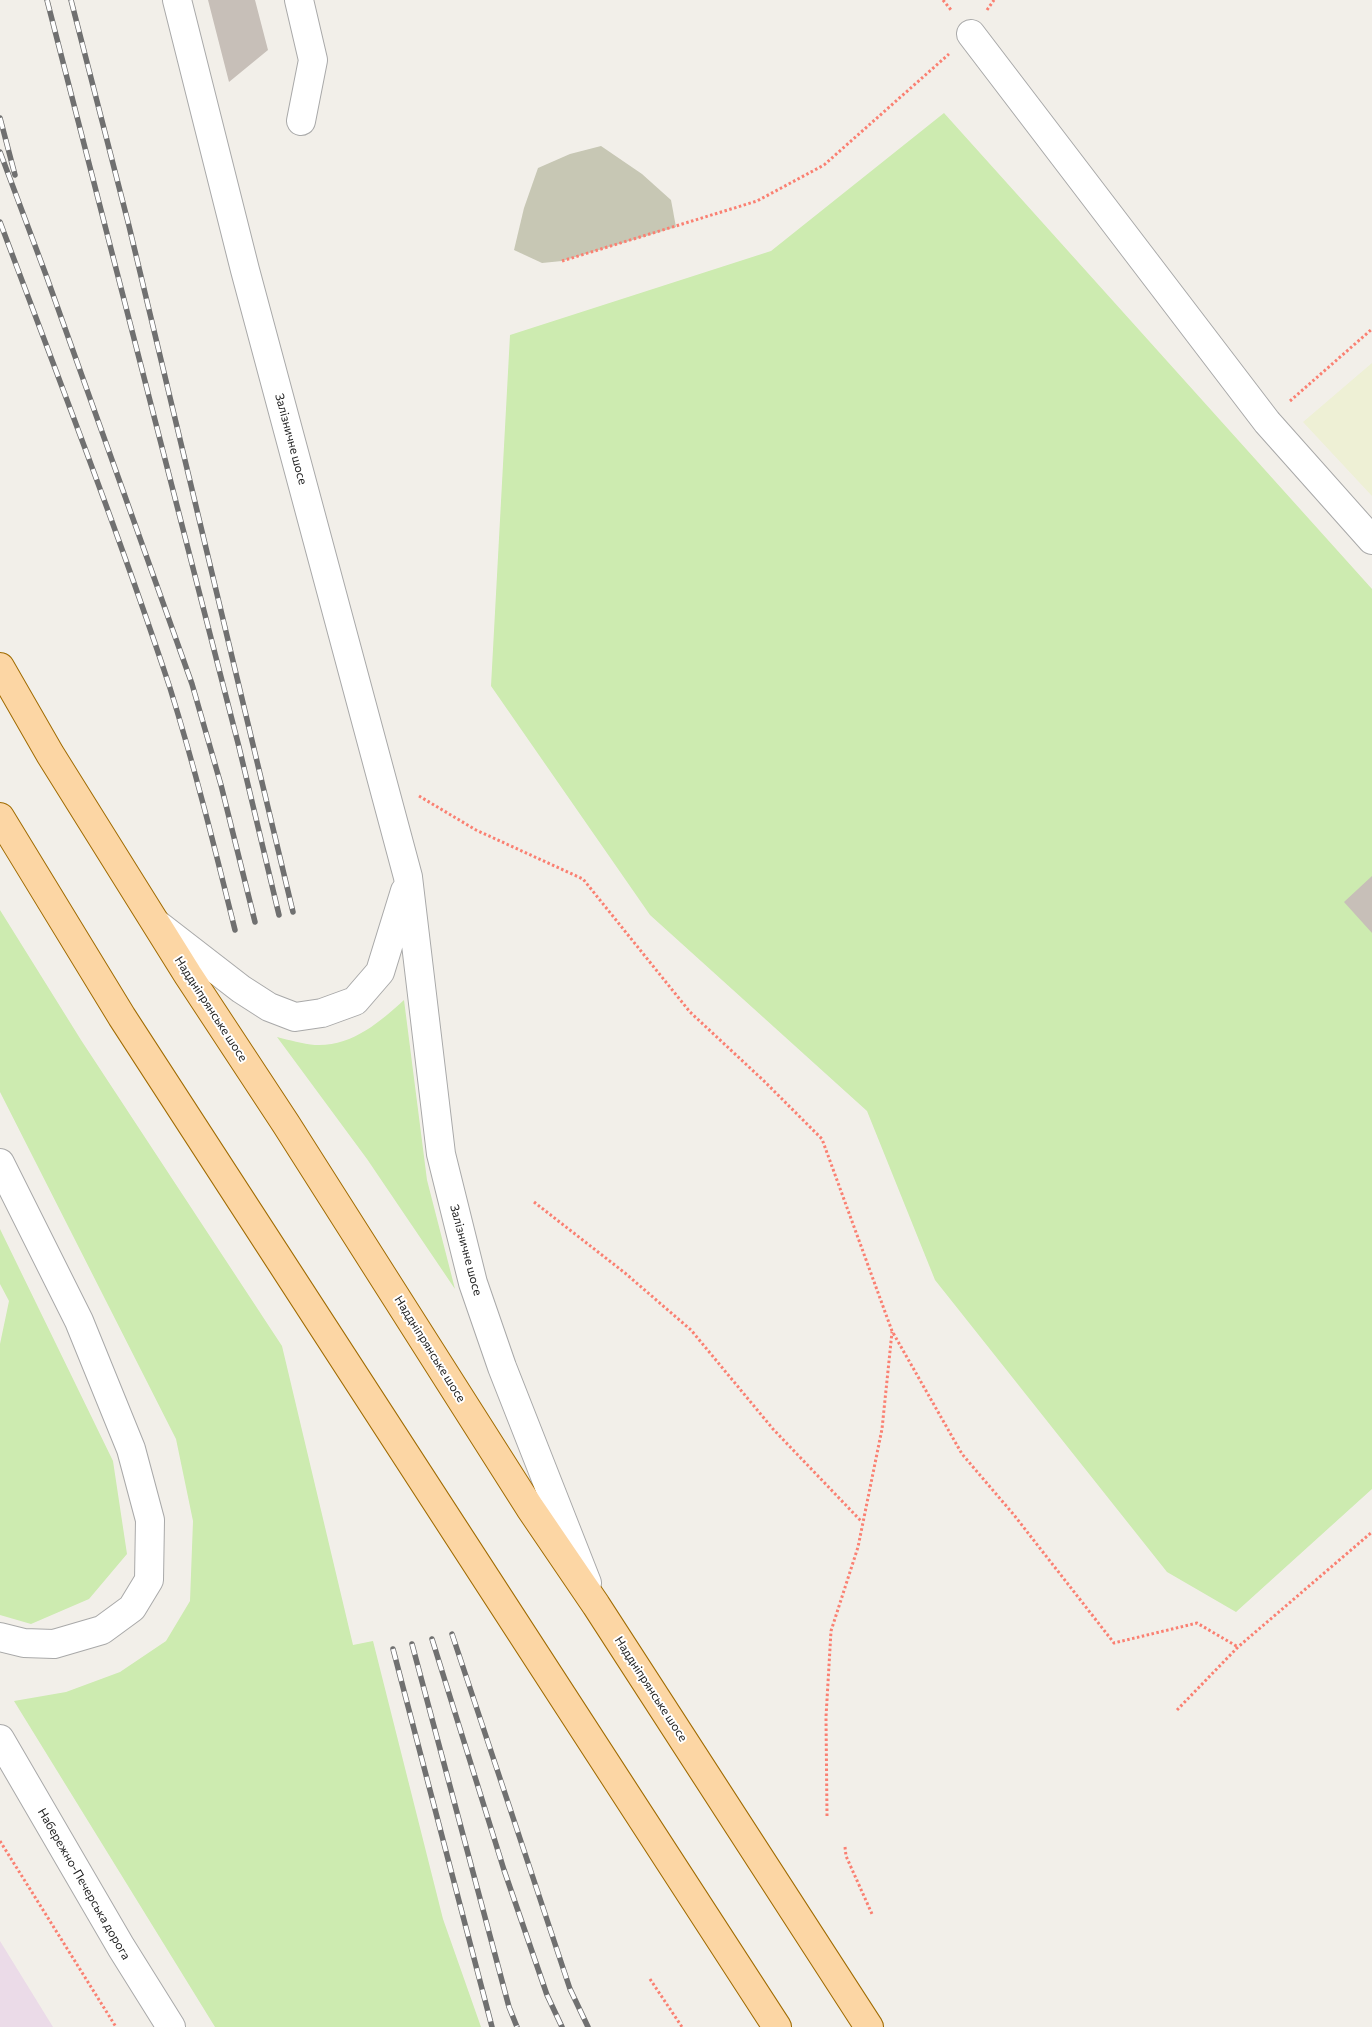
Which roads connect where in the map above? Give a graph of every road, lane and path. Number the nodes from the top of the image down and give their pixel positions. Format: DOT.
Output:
graph roads {
  1 [pos="177,0"];
  2 [pos="299,0"];
  3 [pos="970,34"];
  4 [pos="301,121"];
  5 [pos="562,261"];
  6 [pos="1372,329"];
  7 [pos="1267,422"];
  8 [pos="1372,540"];
  9 [pos="0,667"];
  10 [pos="418,795"];
  11 [pos="0,817"];
  12 [pos="408,877"];
  13 [pos="154,922"];
  14 [pos="0,1163"];
  15 [pos="534,1202"];
  16 [pos="892,1331"];
  17 [pos="862,1522"];
  18 [pos="1372,1532"];
  19 [pos="596,1605"];
  20 [pos="0,1637"];
  21 [pos="1238,1646"];
  22 [pos="1177,1710"];
  23 [pos="0,1739"];
  24 [pos="827,1816"];
  25 [pos="0,1840"];
  26 [pos="845,1847"];
  27 [pos="872,1914"];
  28 [pos="650,1979"];
  29 [pos="116,2027"];
  30 [pos="170,2027"];
  31 [pos="682,2027"];
  32 [pos="778,2027"];
  33 [pos="869,2027"];
  1 -- 12 [label="street, Залізничне шосе"];
  2 -- 4 [label="street"];
  3 -- 5 [label="path"];
  3 -- 7 [label="street"];
  6 -- 7 [label="path"];
  7 -- 8 [label="street"];
  9 -- 13 [label="main road, Наддніпрянське шосе"];
  10 -- 16 [label="path"];
  11 -- 32 [label="main road"];
  12 -- 13 [label="street, Залізничне шосе"];
  12 -- 19 [label="street, Залізничне шосе"];
  13 -- 19 [label="main road, Наддніпрянське шосе"];
  14 -- 20 [label="street"];
  15 -- 17 [label="path"];
  16 -- 17 [label="path"];
  16 -- 21 [label="path"];
  17 -- 24 [label="path"];
  18 -- 21 [label="path"];
  19 -- 33 [label="main road, Наддніпрянське шосе"];
  21 -- 22 [label="path"];
  23 -- 30 [label="street, Набережно-Печерська дорога"];
  25 -- 29 [label="path"];
  26 -- 27 [label="path"];
  28 -- 31 [label="path"];
}
